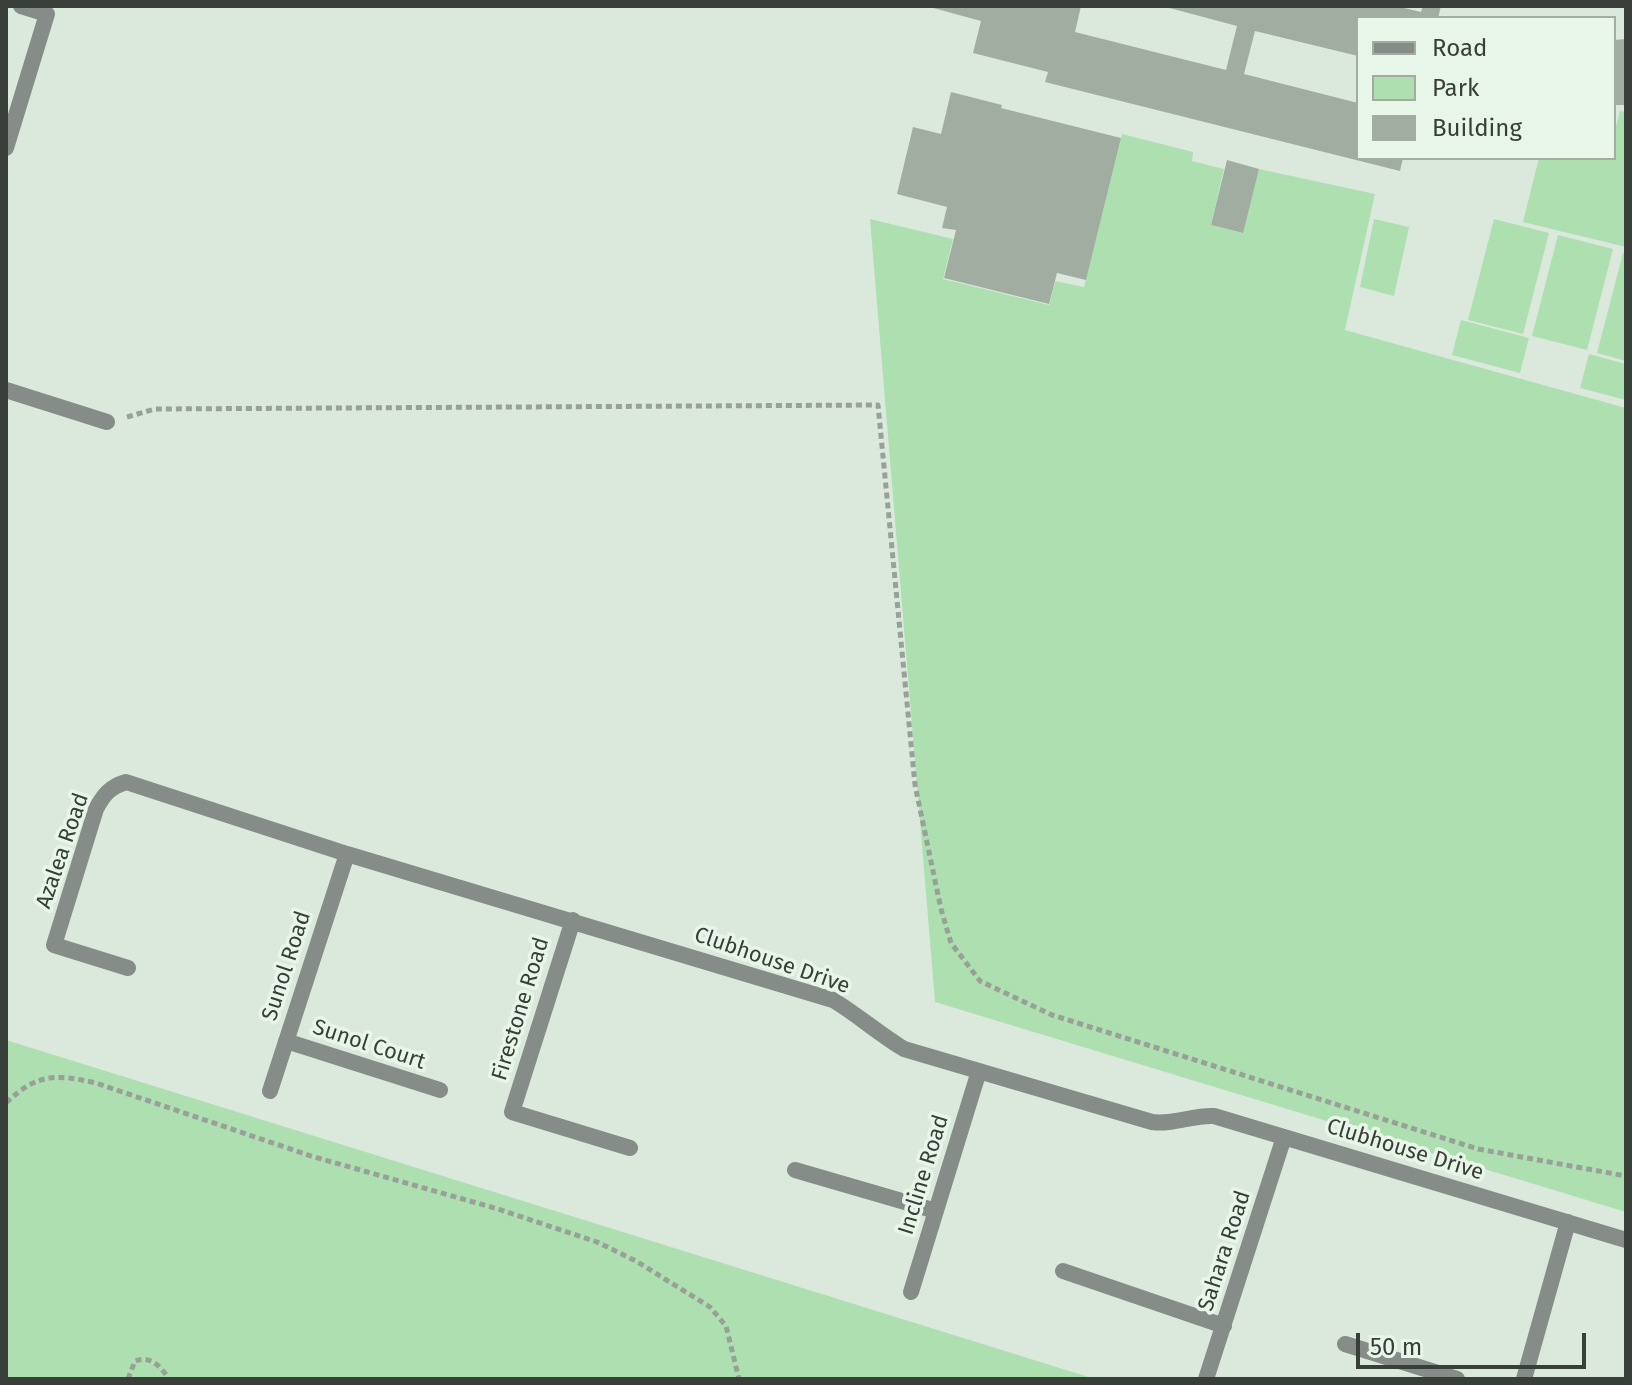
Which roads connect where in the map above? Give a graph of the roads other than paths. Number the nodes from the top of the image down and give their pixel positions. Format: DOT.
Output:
graph roads {
  1 [pos="21,6"];
  2 [pos="6,148"];
  3 [pos="6,390"];
  4 [pos="107,422"];
  5 [pos="126,782"];
  6 [pos="347,854"];
  7 [pos="573,920"];
  8 [pos="128,968"];
  9 [pos="286,1041"];
  10 [pos="979,1071"];
  11 [pos="440,1090"];
  12 [pos="270,1091"];
  13 [pos="1284,1137"];
  14 [pos="630,1148"];
  15 [pos="795,1170"];
  16 [pos="936,1211"];
  17 [pos="1568,1222"];
  18 [pos="1626,1240"];
  19 [pos="1063,1271"];
  20 [pos="911,1292"];
  21 [pos="1224,1326"];
  22 [pos="1345,1344"];
  23 [pos="1206,1379"];
  24 [pos="1457,1379"];
  25 [pos="1524,1379"];
  1 -- 2 [label="street"];
  3 -- 4 [label="street"];
  5 -- 6 [label="street, Clubhouse Drive"];
  5 -- 8 [label="street, Azalea Road"];
  6 -- 7 [label="street, Clubhouse Drive"];
  6 -- 9 [label="street, Sunol Road"];
  7 -- 10 [label="street, Clubhouse Drive"];
  7 -- 14 [label="street, Firestone Road"];
  9 -- 11 [label="street, Sunol Court"];
  9 -- 12 [label="street, Sunol Road"];
  10 -- 13 [label="street, Clubhouse Drive"];
  10 -- 16 [label="street, Incline Road"];
  13 -- 17 [label="street, Clubhouse Drive"];
  13 -- 21 [label="street, Sahara Road"];
  15 -- 16 [label="street"];
  16 -- 20 [label="street, Incline Road"];
  17 -- 18 [label="street, Clubhouse Drive"];
  17 -- 25 [label="street"];
  19 -- 21 [label="street"];
  21 -- 23 [label="street, Sahara Road"];
  22 -- 24 [label="street"];
}
